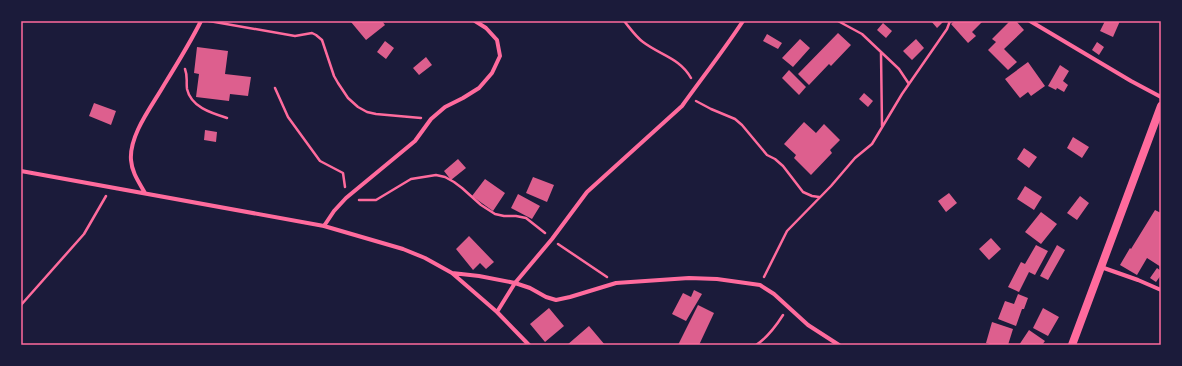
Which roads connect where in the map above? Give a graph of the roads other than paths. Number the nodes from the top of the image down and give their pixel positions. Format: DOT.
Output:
graph roads {
  1 [pos="201,21"];
  2 [pos="475,21"];
  3 [pos="743,21"];
  4 [pos="1030,21"];
  5 [pos="1161,97"];
  6 [pos="1161,106"];
  7 [pos="21,170"];
  8 [pos="145,193"];
  9 [pos="324,226"];
  10 [pos="1101,267"];
  11 [pos="452,273"];
  12 [pos="515,283"];
  13 [pos="1161,290"];
  14 [pos="496,312"];
  15 [pos="529,345"];
  16 [pos="839,345"];
  17 [pos="1072,345"];
  1 -- 8 [label="street"];
  2 -- 9 [label="street"];
  3 -- 12 [label="street"];
  4 -- 5 [label="street"];
  6 -- 10 [label="main road"];
  7 -- 8 [label="street"];
  8 -- 9 [label="street"];
  9 -- 11 [label="street"];
  10 -- 13 [label="street"];
  10 -- 17 [label="main road"];
  11 -- 12 [label="street"];
  11 -- 14 [label="street"];
  12 -- 14 [label="street"];
  12 -- 16 [label="street"];
  14 -- 15 [label="street"];
}
